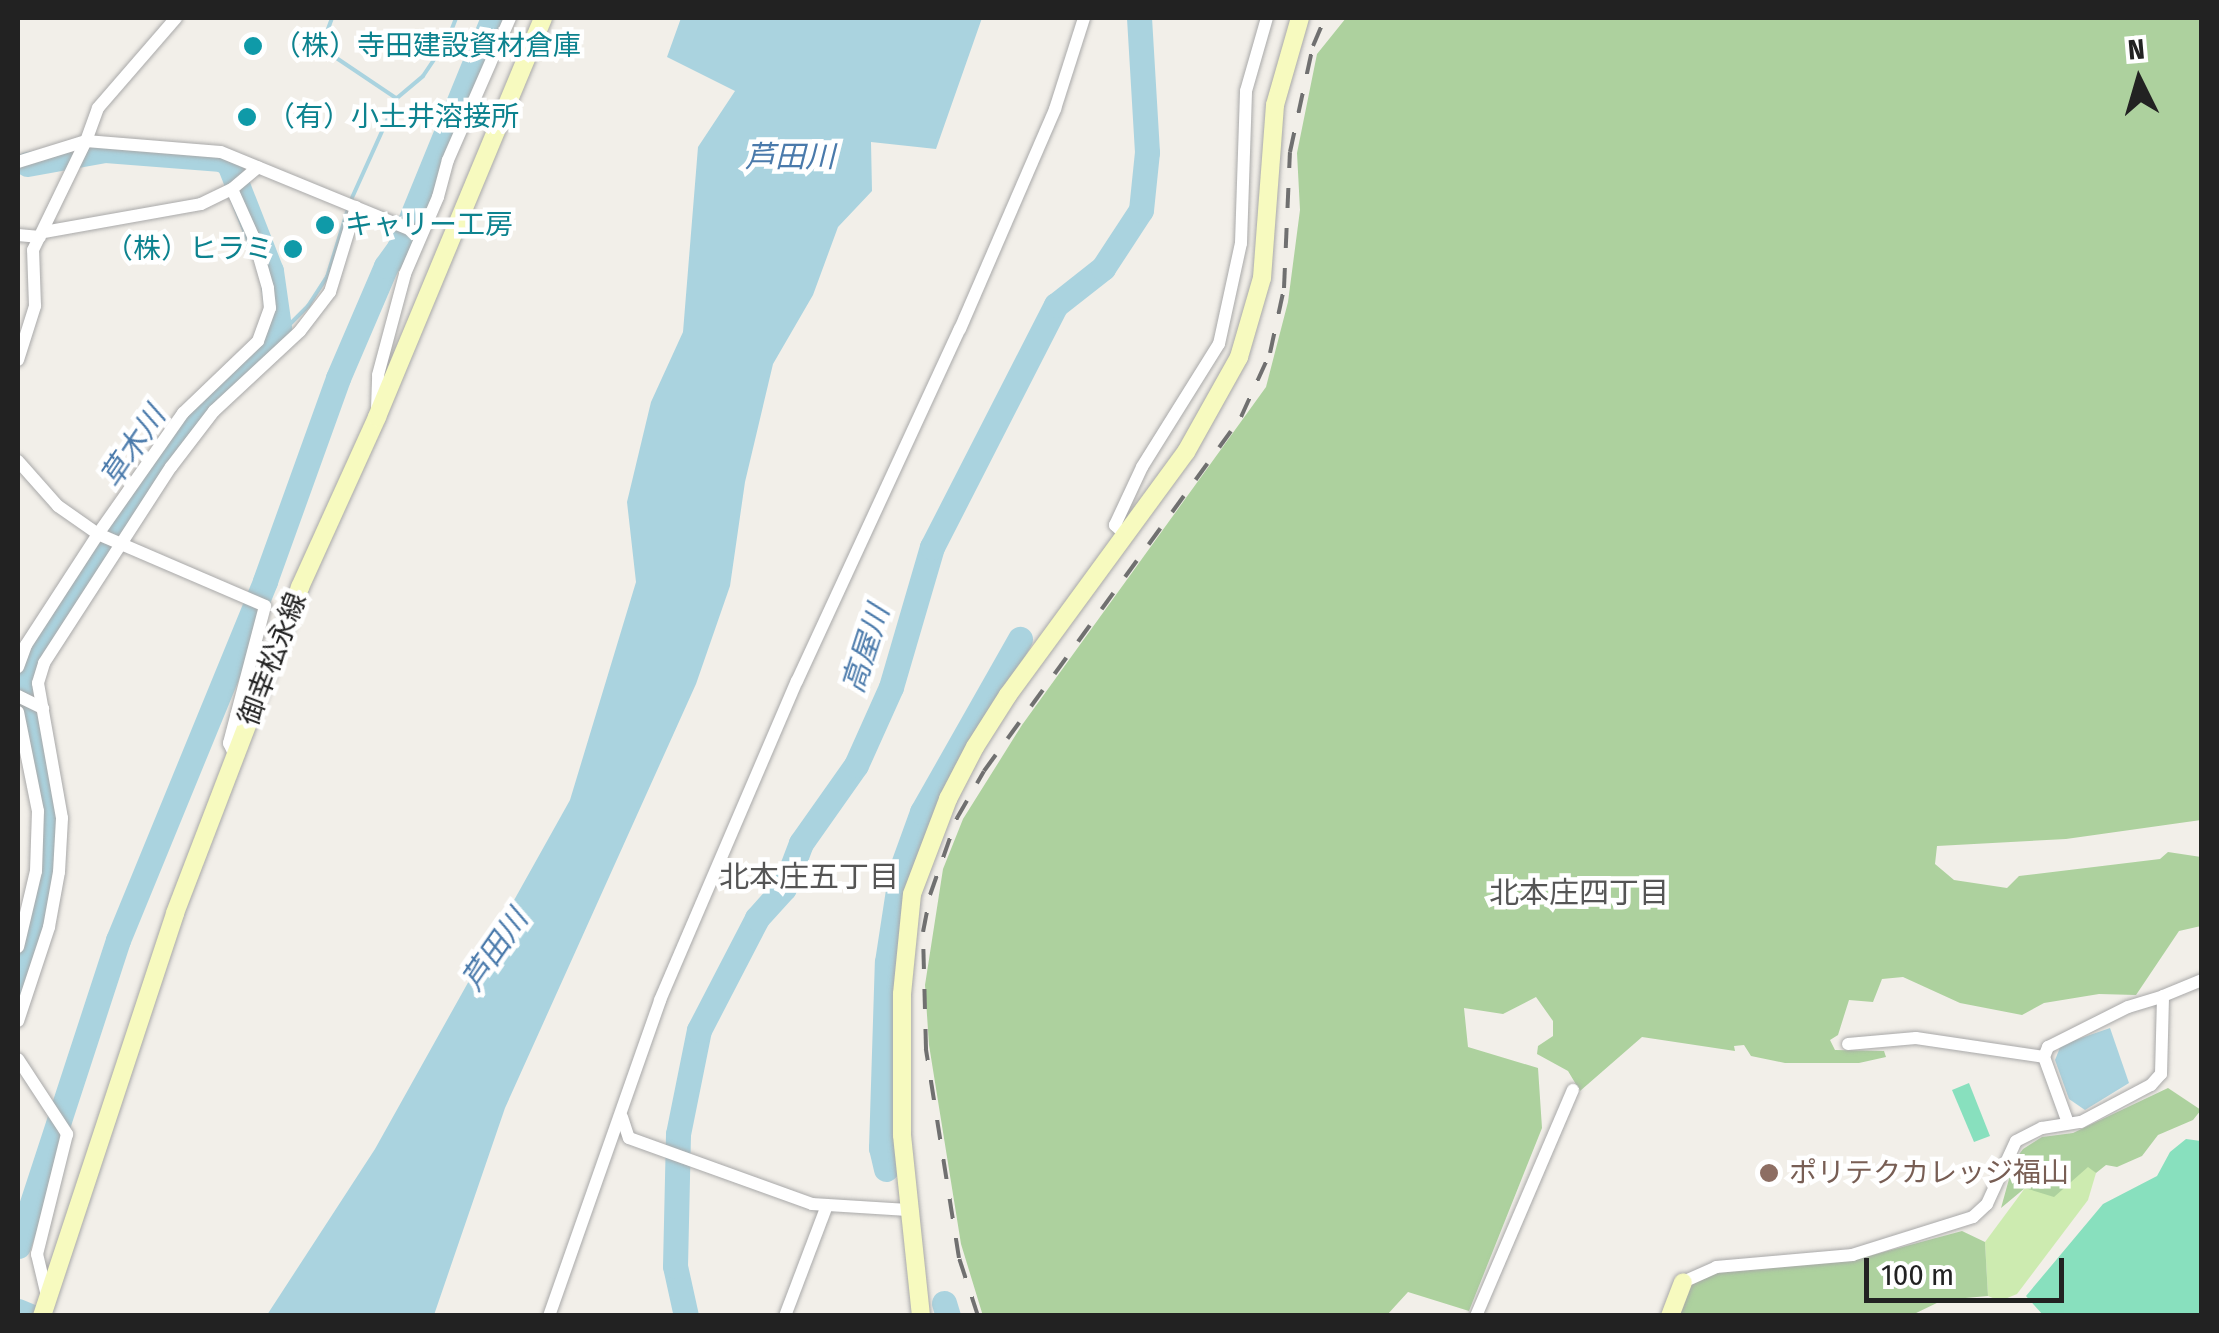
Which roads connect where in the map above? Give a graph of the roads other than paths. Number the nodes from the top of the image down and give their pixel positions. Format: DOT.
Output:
graph roads {
  1 [pos="176,18"];
  2 [pos="543,18"];
  3 [pos="1084,18"];
  4 [pos="1267,18"];
  5 [pos="1300,18"];
  6 [pos="502,20"];
  7 [pos="83,149"];
  8 [pos="18,162"];
  9 [pos="258,167"];
  10 [pos="237,186"];
  11 [pos="351,205"];
  12 [pos="412,230"];
  13 [pos="18,235"];
  14 [pos="42,235"];
  15 [pos="18,360"];
  16 [pos="377,417"];
  17 [pos="18,461"];
  18 [pos="101,535"];
  19 [pos="1126,535"];
  20 [pos="120,544"];
  21 [pos="18,667"];
  22 [pos="18,696"];
  23 [pos="39,706"];
  24 [pos="18,712"];
  25 [pos="236,758"];
  26 [pos="48,871"];
  27 [pos="18,947"];
  28 [pos="2202,980"];
  29 [pos="2163,996"];
  30 [pos="18,1021"];
  31 [pos="1848,1044"];
  32 [pos="2044,1057"];
  33 [pos="18,1059"];
  34 [pos="1573,1090"];
  35 [pos="622,1116"];
  36 [pos="2068,1122"];
  37 [pos="819,1206"];
  38 [pos="908,1210"];
  39 [pos="1683,1282"];
  40 [pos="47,1296"];
  41 [pos="42,1316"];
  42 [pos="548,1316"];
  43 [pos="784,1316"];
  44 [pos="921,1316"];
  45 [pos="1476,1316"];
  46 [pos="1670,1316"];
  1 -- 7 [label="street"];
  2 -- 16 [label="street, 御幸松永線"];
  3 -- 35 [label="street"];
  4 -- 19 [label="street"];
  5 -- 19 [label="street"];
  6 -- 12 [label="street"];
  7 -- 8 [label="street"];
  7 -- 9 [label="street"];
  7 -- 14 [label="street"];
  9 -- 10 [label="street"];
  9 -- 11 [label="street"];
  10 -- 14 [label="street"];
  10 -- 18 [label="street"];
  11 -- 12 [label="street"];
  11 -- 20 [label="street"];
  12 -- 16 [label="street"];
  13 -- 14 [label="street"];
  14 -- 15 [label="street"];
  16 -- 25 [label="street, 御幸松永線"];
  17 -- 18 [label="street"];
  18 -- 20 [label="street"];
  18 -- 21 [label="street"];
  19 -- 38 [label="street"];
  20 -- 23 [label="street"];
  20 -- 25 [label="street"];
  22 -- 23 [label="street"];
  23 -- 26 [label="street"];
  24 -- 26 [label="street"];
  25 -- 40 [label="street, 御幸松永線"];
  26 -- 27 [label="street"];
  26 -- 30 [label="street"];
  28 -- 29 [label="street"];
  29 -- 32 [label="street"];
  29 -- 36 [label="street"];
  31 -- 32 [label="street"];
  32 -- 36 [label="street"];
  33 -- 40 [label="street"];
  34 -- 45 [label="street"];
  35 -- 37 [label="street"];
  35 -- 42 [label="street"];
  36 -- 39 [label="street"];
  37 -- 38 [label="street"];
  37 -- 43 [label="street"];
  38 -- 44 [label="street"];
  39 -- 46 [label="street"];
  40 -- 41 [label="street, 御幸松永線"];
}
